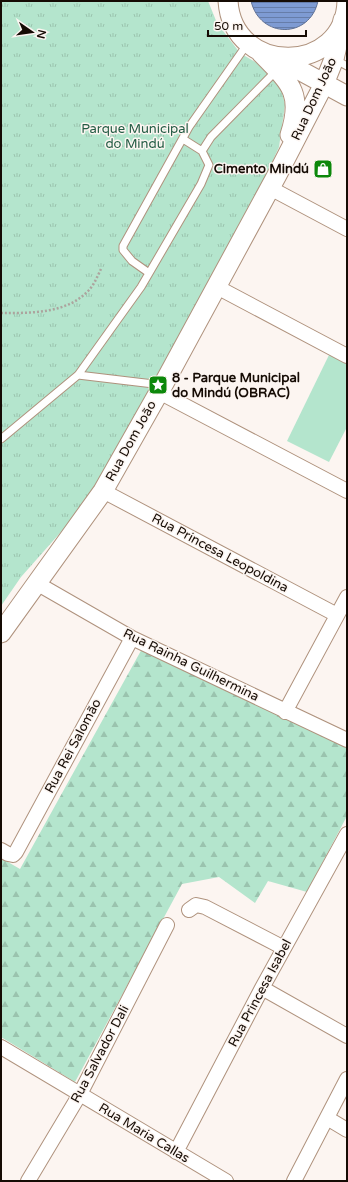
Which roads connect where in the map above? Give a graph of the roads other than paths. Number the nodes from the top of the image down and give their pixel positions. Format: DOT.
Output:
graph roads {
  1 [pos="228,1"];
  2 [pos="347,1"];
  3 [pos="345,11"];
  4 [pos="253,47"];
  5 [pos="340,63"];
  6 [pos="277,64"];
  7 [pos="324,84"];
  8 [pos="347,96"];
  9 [pos="183,139"];
  10 [pos="202,151"];
  11 [pos="274,181"];
  12 [pos="347,229"];
  13 [pos="149,273"];
  14 [pos="215,286"];
  15 [pos="347,356"];
  16 [pos="78,375"];
  17 [pos="161,388"];
  18 [pos="1,439"];
  19 [pos="103,491"];
  20 [pos="347,491"];
  21 [pos="38,584"];
  22 [pos="347,597"];
  23 [pos="337,615"];
  24 [pos="1,634"];
  25 [pos="132,638"];
  26 [pos="285,712"];
  27 [pos="347,740"];
  28 [pos="347,834"];
  29 [pos="7,852"];
  30 [pos="189,910"];
  31 [pos="167,925"];
  32 [pos="284,948"];
  33 [pos="262,988"];
  34 [pos="347,1036"];
  35 [pos="1,1047"];
  36 [pos="347,1079"];
  37 [pos="80,1094"];
  38 [pos="327,1118"];
  39 [pos="347,1130"];
  40 [pos="176,1152"];
  41 [pos="28,1181"];
  42 [pos="226,1181"];
  43 [pos="294,1181"];
  1 -- 4 [label="street, Rua Dom João"];
  2 -- 3 [label="street, Rua Dom João"];
  3 -- 5 [label="street, Rua Dom João"];
  3 -- 6 [label="street"];
  4 -- 6 [label="street, Rua Dom João"];
  4 -- 9 [label="lane"];
  5 -- 7 [label="street, Rua Dom João"];
  6 -- 7 [label="street"];
  6 -- 10 [label="lane"];
  6 -- 11 [label="street, Rua Dom João"];
  7 -- 8 [label="street"];
  7 -- 11 [label="street, Rua Dom João"];
  9 -- 10 [label="lane"];
  9 -- 13 [label="lane"];
  10 -- 13 [label="lane"];
  11 -- 12 [label="street"];
  11 -- 14 [label="street, Rua Dom João"];
  13 -- 16 [label="lane"];
  14 -- 15 [label="street"];
  14 -- 17 [label="street, Rua Dom João"];
  16 -- 17 [label="lane"];
  16 -- 18 [label="lane"];
  17 -- 19 [label="street, Rua Dom João"];
  17 -- 20 [label="street"];
  19 -- 21 [label="street, Rua Dom João"];
  19 -- 23 [label="street, Rua Princesa Leopoldina"];
  21 -- 24 [label="street, Rua Dom João"];
  21 -- 25 [label="street, Rua Rainha Guilhermina"];
  22 -- 23 [label="street"];
  23 -- 26 [label="street"];
  25 -- 26 [label="street, Rua Rainha Guilhermina"];
  25 -- 29 [label="street, Rua Rei Salomão"];
  26 -- 27 [label="street, Rua Rainha Guilhermina"];
  28 -- 32 [label="street, Rua Princesa Isabel"];
  30 -- 32 [label="street"];
  31 -- 37 [label="street, Rua Salvador Dali"];
  32 -- 33 [label="street, Rua Princesa Isabel"];
  33 -- 34 [label="street"];
  33 -- 40 [label="street, Rua Princesa Isabel"];
  35 -- 37 [label="street, Rua Maria Callas"];
  36 -- 38 [label="street"];
  37 -- 40 [label="street, Rua Maria Callas"];
  37 -- 41 [label="street, Rua Salvador Dali"];
  38 -- 39 [label="street"];
  38 -- 43 [label="street"];
  40 -- 42 [label="street, Rua Maria Callas"];
}
